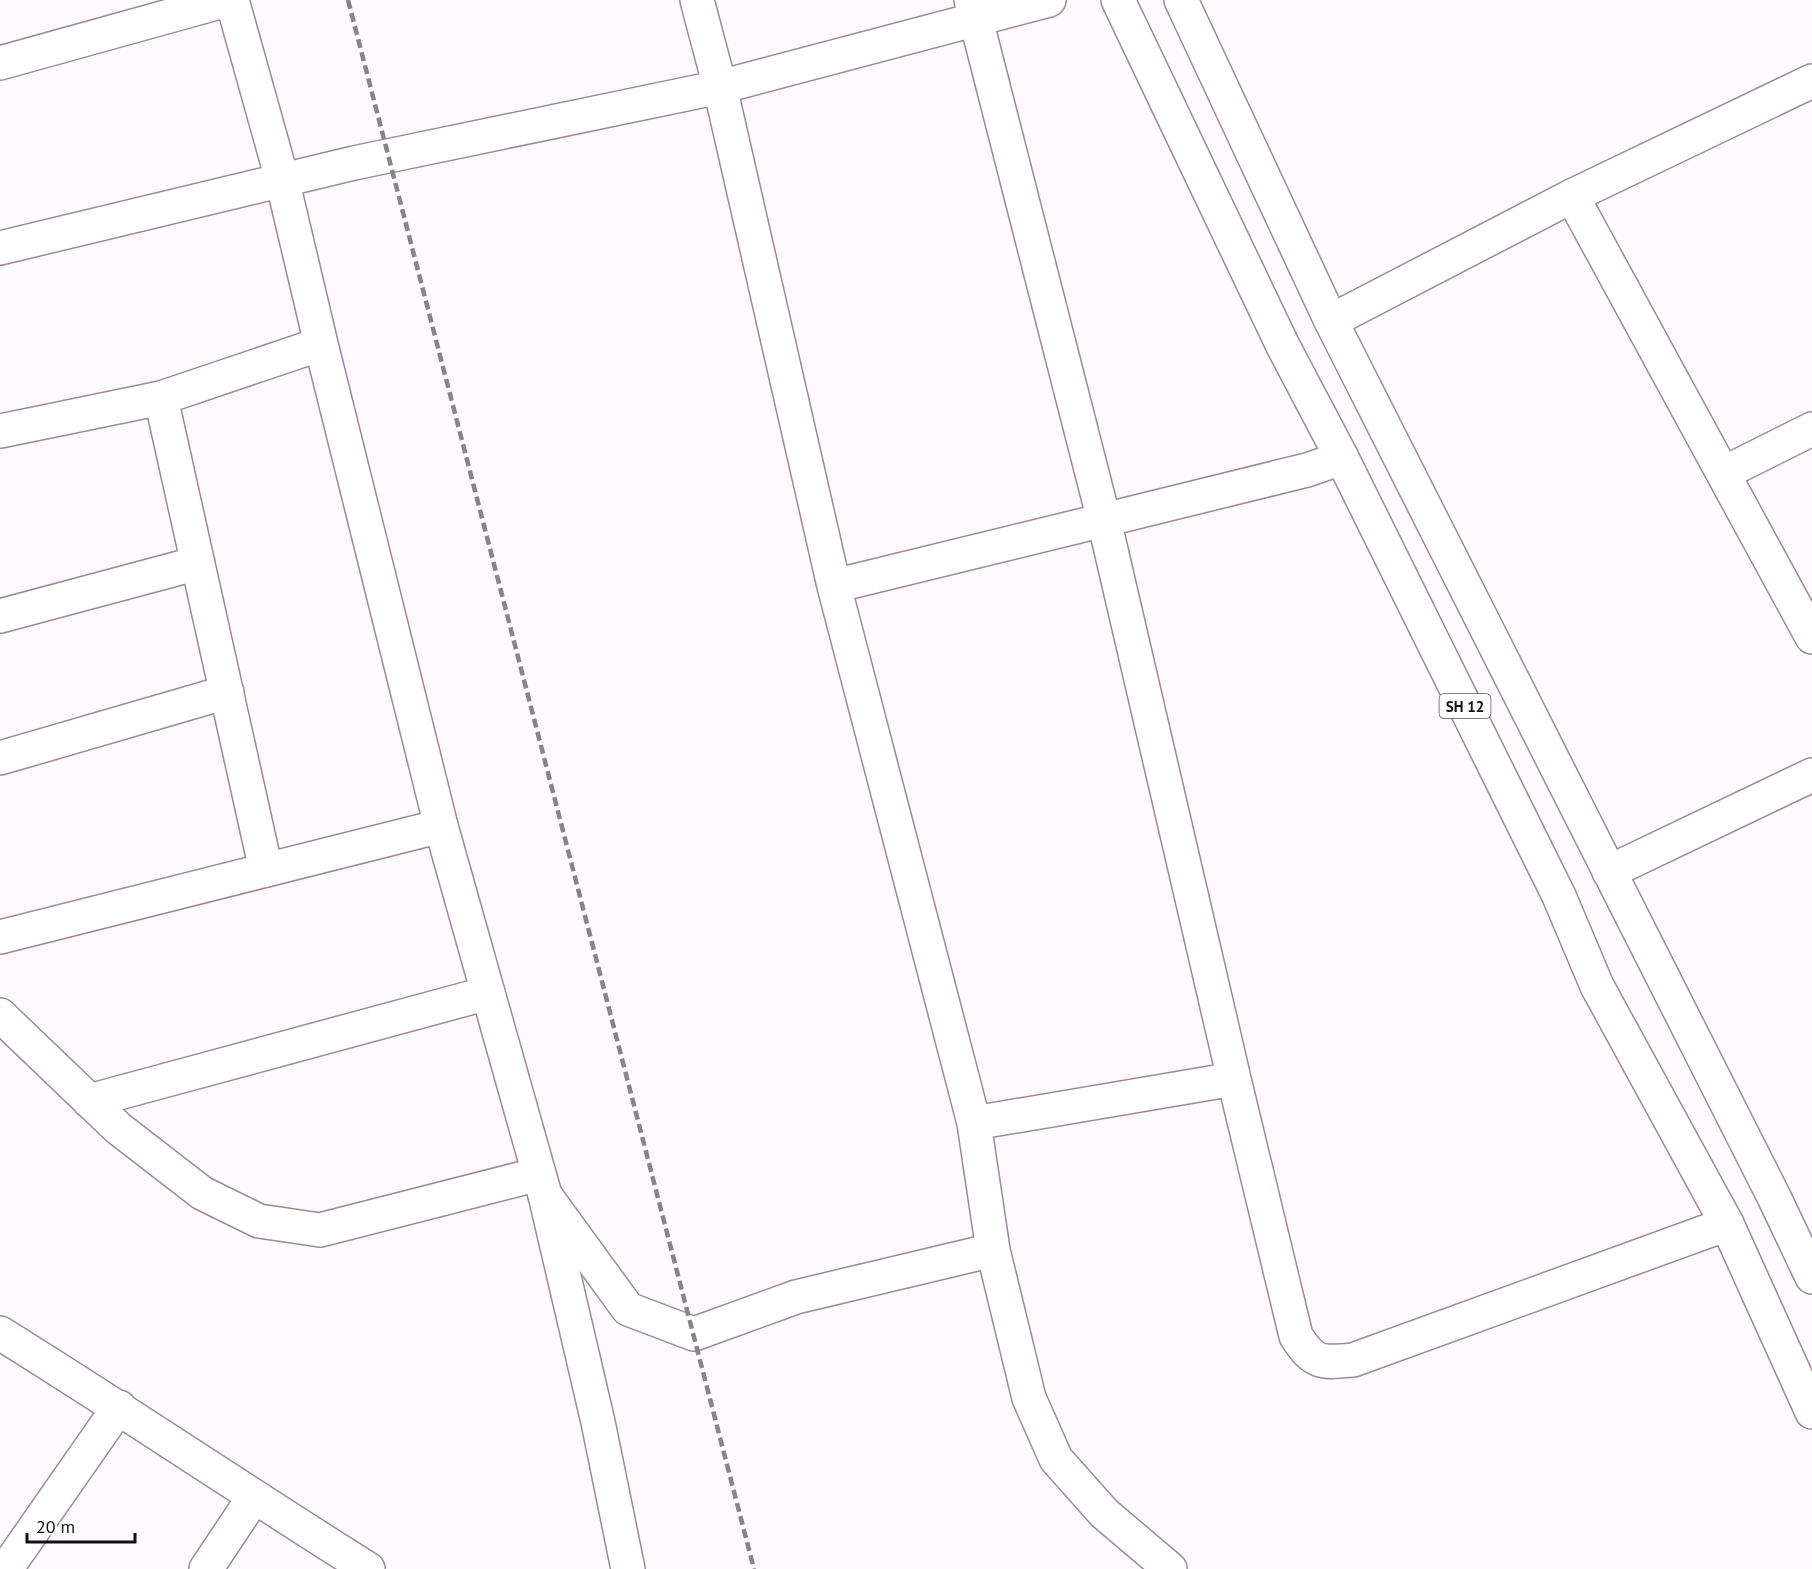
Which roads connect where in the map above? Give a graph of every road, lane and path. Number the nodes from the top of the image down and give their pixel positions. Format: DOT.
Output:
graph roads {
  1 [pos="227,0"];
  2 [pos="232,0"];
  3 [pos="697,0"];
  4 [pos="1049,0"];
  5 [pos="1118,0"];
  6 [pos="1181,0"];
  7 [pos="974,10"];
  8 [pos="0,63"];
  9 [pos="1812,81"];
  10 [pos="720,87"];
  11 [pos="282,179"];
  12 [pos="1572,196"];
  13 [pos="0,248"];
  14 [pos="1331,321"];
  15 [pos="321,344"];
  16 [pos="161,398"];
  17 [pos="1812,429"];
  18 [pos="0,430"];
  19 [pos="1342,458"];
  20 [pos="1724,473"];
  21 [pos="1104,520"];
  22 [pos="198,564"];
  23 [pos="834,586"];
  24 [pos="0,616"];
  25 [pos="1812,637"];
  26 [pos="227,692"];
  27 [pos="0,758"];
  28 [pos="1812,775"];
  29 [pos="441,826"];
  30 [pos="266,870"];
  31 [pos="1609,872"];
  32 [pos="0,937"];
  33 [pos="488,993"];
  34 [pos="0,1015"];
  35 [pos="1234,1079"];
  36 [pos="89,1101"];
  37 [pos="974,1124"];
  38 [pos="542,1185"];
  39 [pos="1727,1224"];
  40 [pos="993,1250"];
  41 [pos="1812,1277"];
  42 [pos="0,1333"];
  43 [pos="119,1407"];
  44 [pos="1812,1412"];
  45 [pos="254,1497"];
  46 [pos="10,1547"];
  47 [pos="206,1569"];
  48 [pos="368,1569"];
  49 [pos="628,1569"];
  50 [pos="1170,1569"];
  1 -- 8 [label="street"];
  2 -- 11 [label="street"];
  3 -- 10 [label="street"];
  4 -- 7 [label="street"];
  5 -- 19 [label="street, SH 12"];
  6 -- 14 [label="street"];
  7 -- 10 [label="street"];
  7 -- 21 [label="street"];
  9 -- 12 [label="street"];
  10 -- 11 [label="street"];
  10 -- 23 [label="street"];
  11 -- 13 [label="street"];
  11 -- 15 [label="street"];
  12 -- 14 [label="street"];
  12 -- 20 [label="street"];
  14 -- 31 [label="street"];
  15 -- 16 [label="street"];
  15 -- 29 [label="street"];
  16 -- 18 [label="street"];
  16 -- 22 [label="street"];
  17 -- 20 [label="street"];
  19 -- 21 [label="street"];
  19 -- 39 [label="street, SH 12"];
  20 -- 25 [label="street"];
  21 -- 23 [label="street"];
  21 -- 35 [label="street"];
  22 -- 24 [label="street"];
  22 -- 26 [label="street"];
  23 -- 37 [label="street"];
  26 -- 27 [label="street"];
  26 -- 30 [label="street"];
  28 -- 31 [label="street"];
  29 -- 30 [label="street"];
  29 -- 33 [label="street"];
  30 -- 32 [label="street"];
  31 -- 41 [label="street"];
  33 -- 36 [label="street"];
  33 -- 38 [label="street"];
  34 -- 36 [label="street"];
  35 -- 37 [label="street"];
  35 -- 39 [label="street"];
  36 -- 38 [label="street"];
  37 -- 40 [label="street"];
  38 -- 40 [label="street"];
  38 -- 49 [label="street"];
  39 -- 44 [label="street, SH 12"];
  40 -- 50 [label="street"];
  42 -- 43 [label="street"];
  43 -- 45 [label="street"];
  43 -- 46 [label="street"];
  45 -- 47 [label="street"];
  45 -- 48 [label="street"];
}
